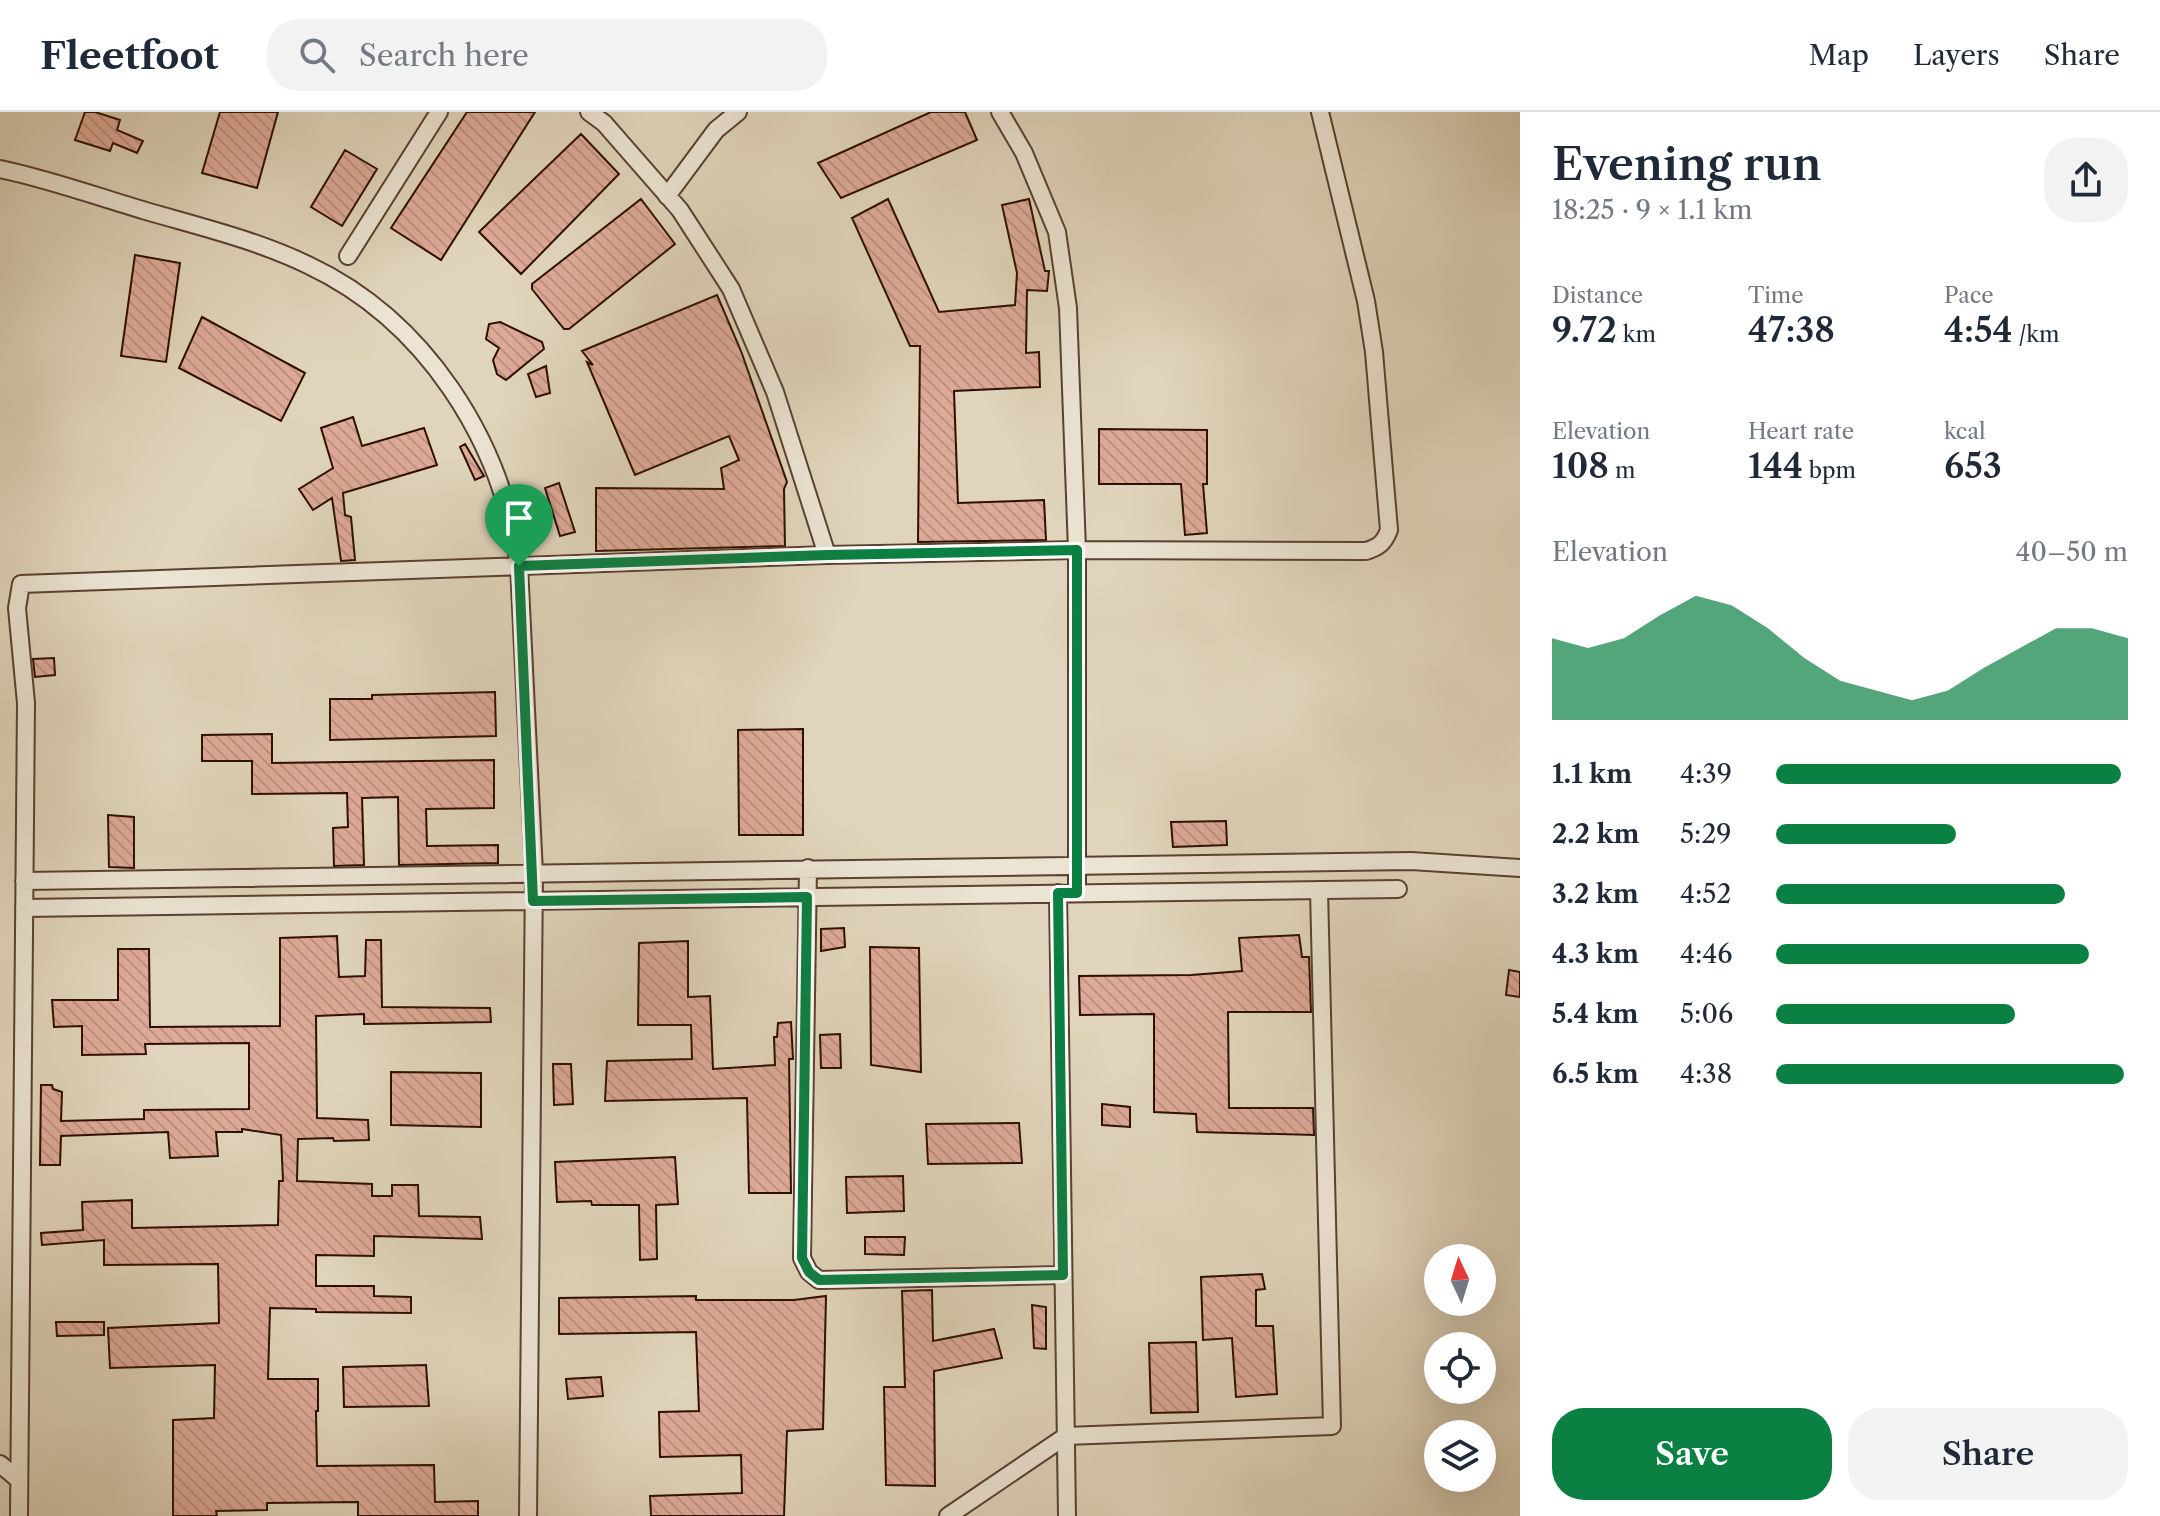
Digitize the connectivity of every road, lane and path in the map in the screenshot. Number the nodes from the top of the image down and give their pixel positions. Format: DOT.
graph roads {
  1 [pos="439,112"];
  2 [pos="589,112"];
  3 [pos="738,112"];
  4 [pos="1000,112"];
  5 [pos="1320,112"];
  6 [pos="0,169"];
  7 [pos="667,196"];
  8 [pos="348,256"];
  9 [pos="1077,550"];
  10 [pos="827,555"];
  11 [pos="519,566"];
  12 [pos="1078,864"];
  13 [pos="808,868"];
  14 [pos="1520,868"];
  15 [pos="534,873"];
  16 [pos="24,881"];
  17 [pos="1398,889"];
  18 [pos="1319,890"];
  19 [pos="1058,893"];
  20 [pos="1077,893"];
  21 [pos="807,897"];
  22 [pos="533,901"];
  23 [pos="24,908"];
  24 [pos="1063,1275"];
  25 [pos="1066,1436"];
  26 [pos="0,1464"];
  27 [pos="19,1480"];
  28 [pos="19,1516"];
  29 [pos="528,1516"];
  30 [pos="948,1516"];
  31 [pos="1067,1516"];
  1 -- 8 [label="street"];
  2 -- 7 [label="street"];
  3 -- 7 [label="street"];
  4 -- 9 [label="street"];
  5 -- 9 [label="street"];
  6 -- 11 [label="street"];
  7 -- 10 [label="street"];
  9 -- 10 [label="street"];
  9 -- 12 [label="street"];
  10 -- 11 [label="street"];
  11 -- 15 [label="street"];
  11 -- 16 [label="street"];
  12 -- 13 [label="street"];
  12 -- 14 [label="street"];
  12 -- 20 [label="street"];
  13 -- 15 [label="street"];
  13 -- 21 [label="street"];
  15 -- 16 [label="street"];
  15 -- 22 [label="street"];
  16 -- 23 [label="street"];
  17 -- 18 [label="street"];
  18 -- 20 [label="street"];
  18 -- 25 [label="street"];
  19 -- 20 [label="street"];
  19 -- 21 [label="street"];
  19 -- 24 [label="street"];
  21 -- 22 [label="street"];
  21 -- 24 [label="street"];
  22 -- 23 [label="street"];
  22 -- 29 [label="street"];
  23 -- 27 [label="street"];
  24 -- 25 [label="street"];
  25 -- 30 [label="street"];
  25 -- 31 [label="street"];
  26 -- 27 [label="street"];
  27 -- 28 [label="street"];
}
